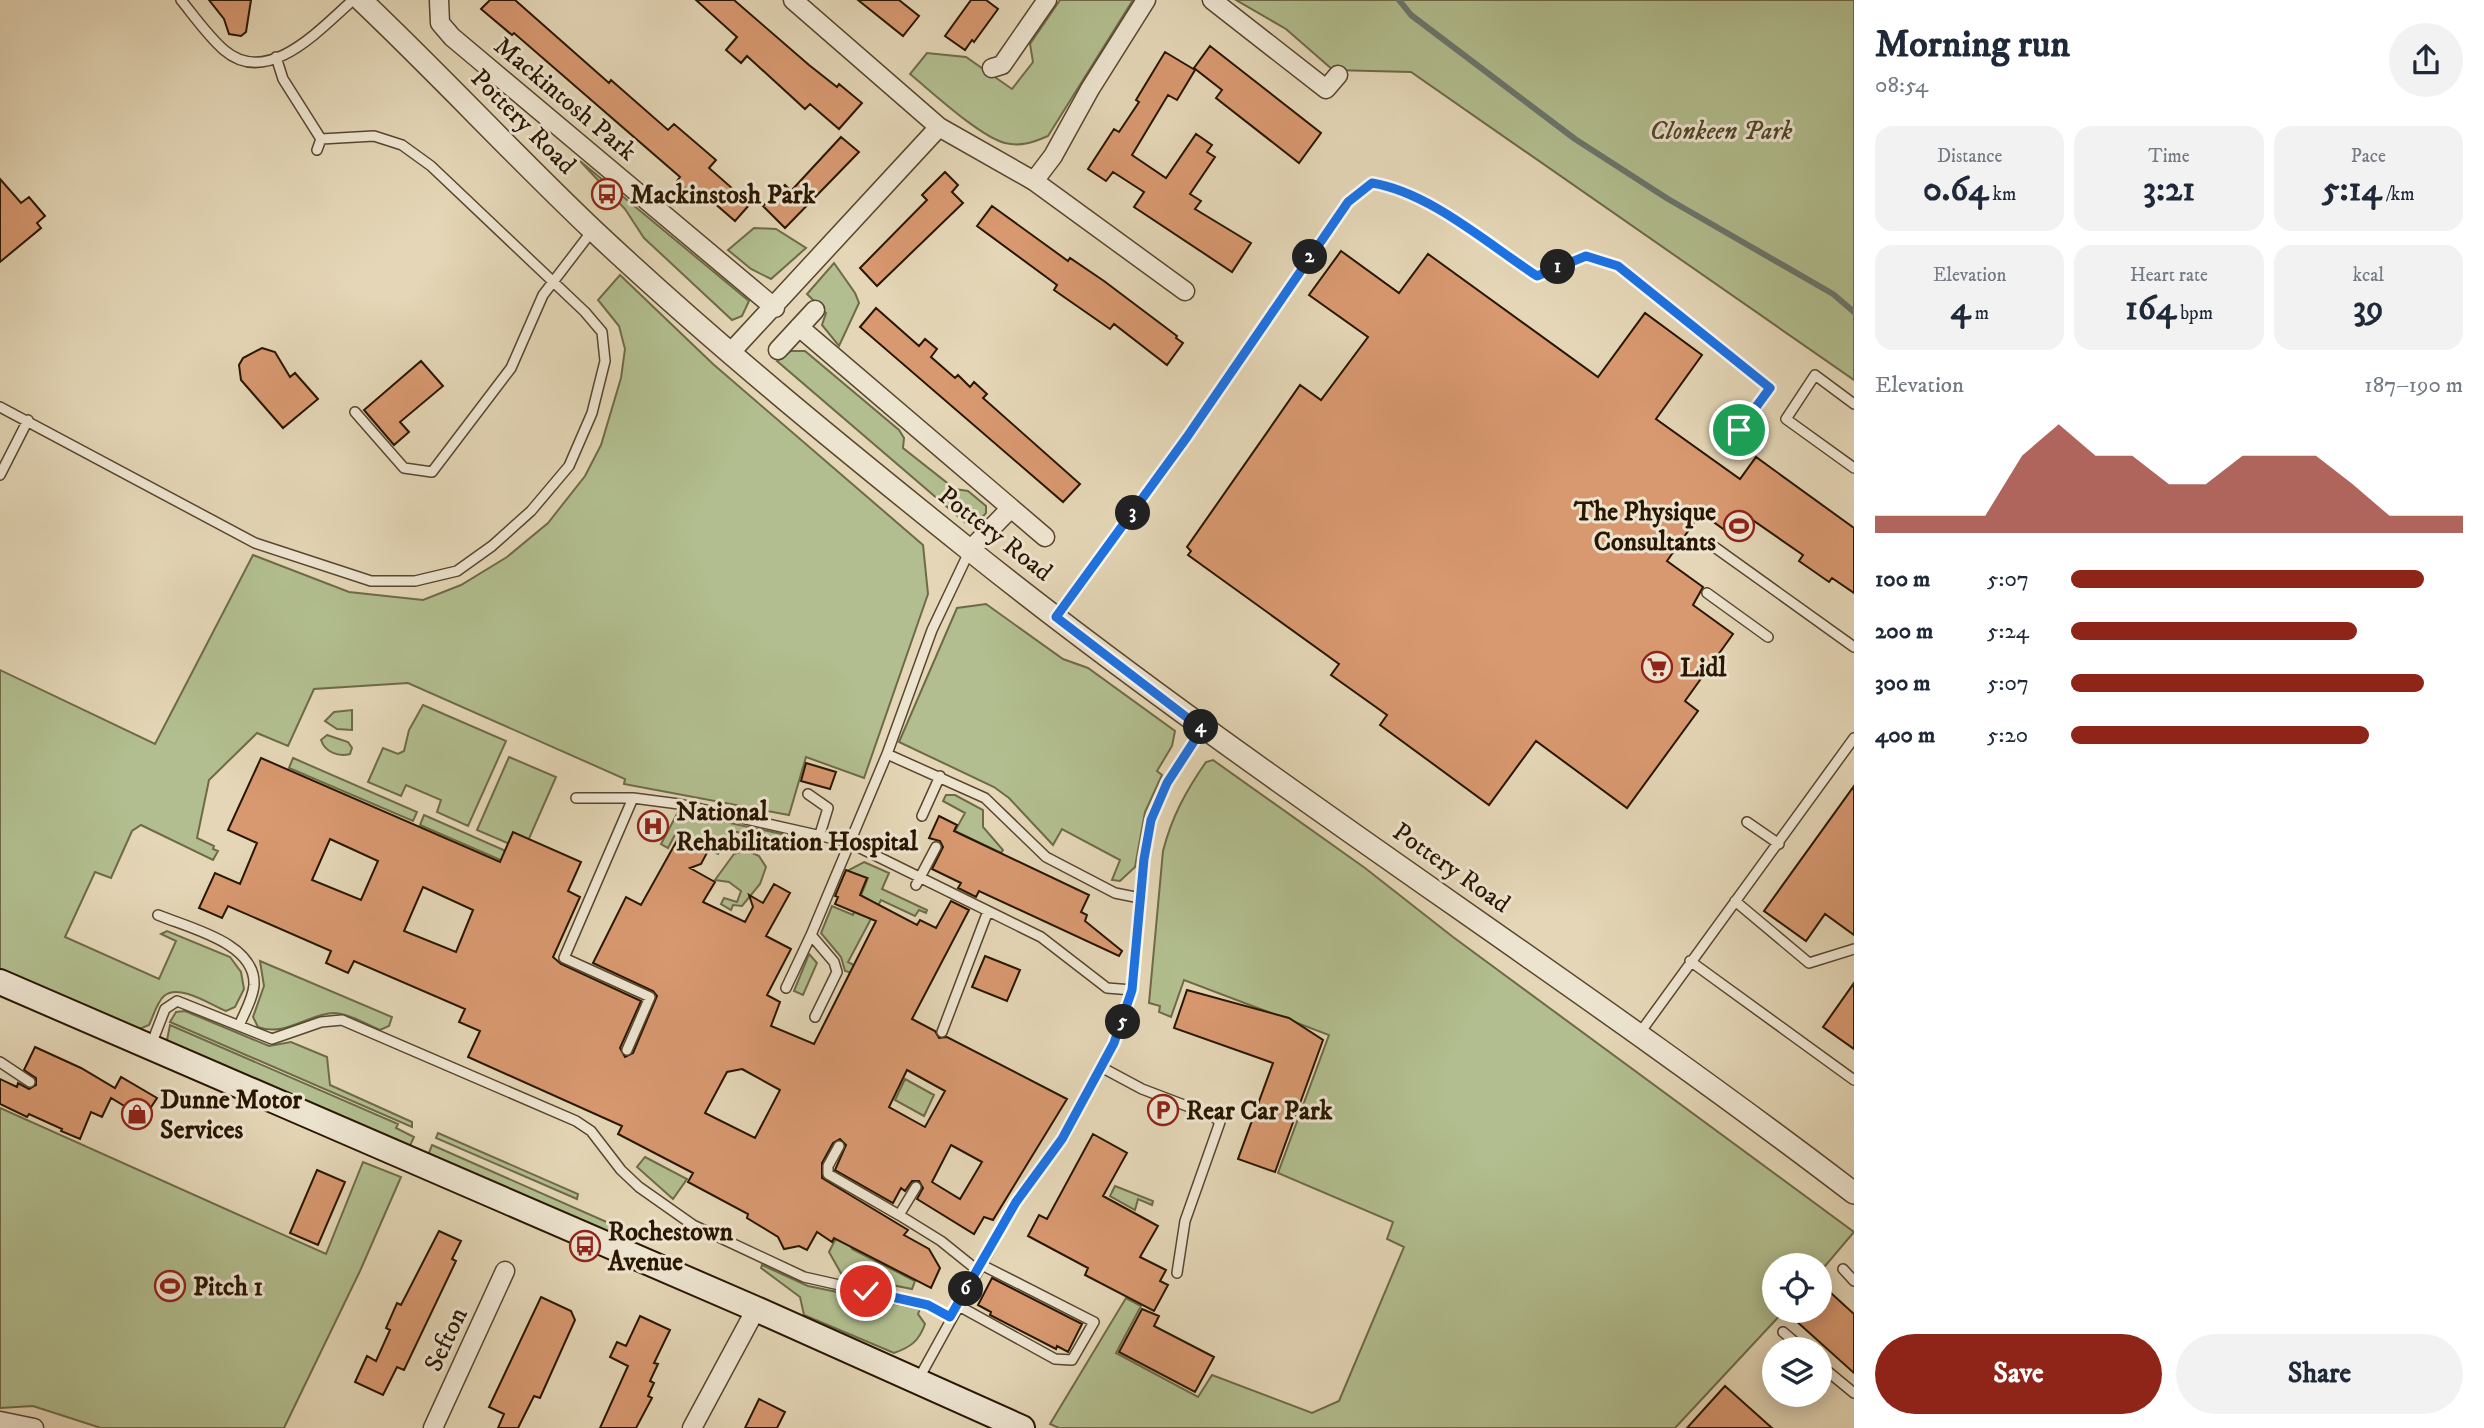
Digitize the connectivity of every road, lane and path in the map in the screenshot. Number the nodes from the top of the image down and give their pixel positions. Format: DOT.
graph roads {
  1 [pos="181,0"];
  2 [pos="353,0"];
  3 [pos="361,0"];
  4 [pos="439,0"];
  5 [pos="793,0"];
  6 [pos="1047,0"];
  7 [pos="1146,0"];
  8 [pos="1212,0"];
  9 [pos="276,57"];
  10 [pos="992,68"];
  11 [pos="1338,75"];
  12 [pos="939,127"];
  13 [pos="321,139"];
  14 [pos="317,150"];
  15 [pos="1034,181"];
  16 [pos="593,230"];
  17 [pos="553,281"];
  18 [pos="1185,291"];
  19 [pos="775,308"];
  20 [pos="815,310"];
  21 [pos="799,327"];
  22 [pos="778,350"];
  23 [pos="731,352"];
  24 [pos="1854,404"];
  25 [pos="0,407"];
  26 [pos="355,412"];
  27 [pos="28,420"];
  28 [pos="1739,430"];
  29 [pos="1854,468"];
  30 [pos="0,475"];
  31 [pos="1010,509"];
  32 [pos="1045,537"];
  33 [pos="1713,546"];
  34 [pos="970,551"];
  35 [pos="1707,593"];
  36 [pos="1056,617"];
  37 [pos="1768,637"];
  38 [pos="1854,646"];
  39 [pos="1202,729"];
  40 [pos="1854,738"];
  41 [pos="887,754"];
  42 [pos="940,776"];
  43 [pos="808,794"];
  44 [pos="576,798"];
  45 [pos="633,798"];
  46 [pos="922,817"];
  47 [pos="1747,822"];
  48 [pos="820,834"];
  49 [pos="848,842"];
  50 [pos="1779,844"];
  51 [pos="936,847"];
  52 [pos="918,882"];
  53 [pos="1140,898"];
  54 [pos="1735,901"];
  55 [pos="988,911"];
  56 [pos="158,915"];
  57 [pos="811,935"];
  58 [pos="1854,949"];
  59 [pos="1690,961"];
  60 [pos="0,982"];
  61 [pos="786,988"];
  62 [pos="1132,990"];
  63 [pos="816,1017"];
  64 [pos="239,1026"];
  65 [pos="942,1032"];
  66 [pos="1637,1037"];
  67 [pos="150,1047"];
  68 [pos="627,1050"];
  69 [pos="0,1062"];
  70 [pos="1101,1067"];
  71 [pos="1854,1080"];
  72 [pos="30,1082"];
  73 [pos="839,1146"];
  74 [pos="916,1187"];
  75 [pos="1854,1193"];
  76 [pos="899,1215"];
  77 [pos="722,1225"];
  78 [pos="717,1239"];
  79 [pos="979,1267"];
  80 [pos="1843,1269"];
  81 [pos="505,1271"];
  82 [pos="1177,1273"];
  83 [pos="1854,1281"];
  84 [pos="957,1305"];
  85 [pos="756,1308"];
  86 [pos="950,1317"];
  87 [pos="1783,1332"];
  88 [pos="1789,1337"];
  89 [pos="1832,1375"];
  90 [pos="917,1381"];
  91 [pos="1854,1393"];
  92 [pos="0,1421"];
  93 [pos="34,1428"];
  94 [pos="433,1428"];
  95 [pos="692,1428"];
  96 [pos="1022,1428"];
  1 -- 9 [label="lane"];
  2 -- 9 [label="lane"];
  3 -- 16 [label="street, Pottery Road"];
  4 -- 19 [label="street, Mackintosh Park"];
  5 -- 12 [label="street"];
  6 -- 10 [label="street"];
  7 -- 15 [label="street"];
  8 -- 11 [label="street"];
  9 -- 13 [label="lane"];
  12 -- 15 [label="street"];
  12 -- 19 [label="street"];
  13 -- 14 [label="lane"];
  13 -- 17 [label="lane"];
  15 -- 18 [label="street"];
  16 -- 17 [label="lane"];
  16 -- 23 [label="street, Pottery Road"];
  17 -- 26 [label="lane"];
  17 -- 27 [label="lane"];
  19 -- 23 [label="street"];
  20 -- 21 [label="street"];
  21 -- 22 [label="street"];
  21 -- 31 [label="street"];
  23 -- 34 [label="street, Pottery Road"];
  24 -- 29 [label="lane"];
  25 -- 27 [label="lane"];
  27 -- 30 [label="lane"];
  28 -- 36 [label="lane"];
  31 -- 32 [label="street"];
  31 -- 34 [label="street"];
  33 -- 38 [label="lane"];
  34 -- 36 [label="street, Pottery Road"];
  34 -- 41 [label="lane"];
  35 -- 37 [label="lane"];
  36 -- 39 [label="street, Pottery Road"];
  39 -- 53 [label="lane"];
  39 -- 66 [label="street, Pottery Road"];
  40 -- 50 [label="lane"];
  41 -- 42 [label="lane"];
  41 -- 49 [label="lane"];
  42 -- 46 [label="lane"];
  42 -- 53 [label="lane"];
  43 -- 48 [label="lane"];
  44 -- 45 [label="lane"];
  45 -- 48 [label="lane"];
  45 -- 68 [label="lane"];
  47 -- 50 [label="lane"];
  48 -- 49 [label="lane"];
  49 -- 52 [label="lane"];
  49 -- 57 [label="lane"];
  50 -- 54 [label="lane"];
  51 -- 52 [label="lane"];
  52 -- 55 [label="lane"];
  53 -- 62 [label="lane"];
  54 -- 58 [label="lane"];
  54 -- 59 [label="lane"];
  55 -- 62 [label="lane"];
  55 -- 65 [label="lane"];
  56 -- 64 [label="lane"];
  57 -- 61 [label="lane"];
  57 -- 63 [label="lane"];
  59 -- 66 [label="lane"];
  59 -- 71 [label="lane"];
  60 -- 67 [label="main road"];
  62 -- 70 [label="lane"];
  64 -- 67 [label="lane"];
  64 -- 78 [label="lane"];
  66 -- 75 [label="street, Pottery Road"];
  67 -- 85 [label="main road"];
  69 -- 72 [label="lane"];
  70 -- 79 [label="lane"];
  70 -- 82 [label="lane"];
  73 -- 76 [label="lane"];
  74 -- 76 [label="lane"];
  76 -- 79 [label="lane"];
  77 -- 78 [label="lane"];
  78 -- 86 [label="lane"];
  79 -- 84 [label="lane"];
  79 -- 84 [label="lane"];
  80 -- 83 [label="lane"];
  81 -- 94 [label="street, Sefton"];
  84 -- 86 [label="lane"];
  85 -- 90 [label="main road"];
  85 -- 95 [label="street"];
  86 -- 90 [label="lane"];
  87 -- 88 [label="lane"];
  89 -- 91 [label="lane"];
  90 -- 96 [label="main road"];
  92 -- 93 [label="street"];
}
